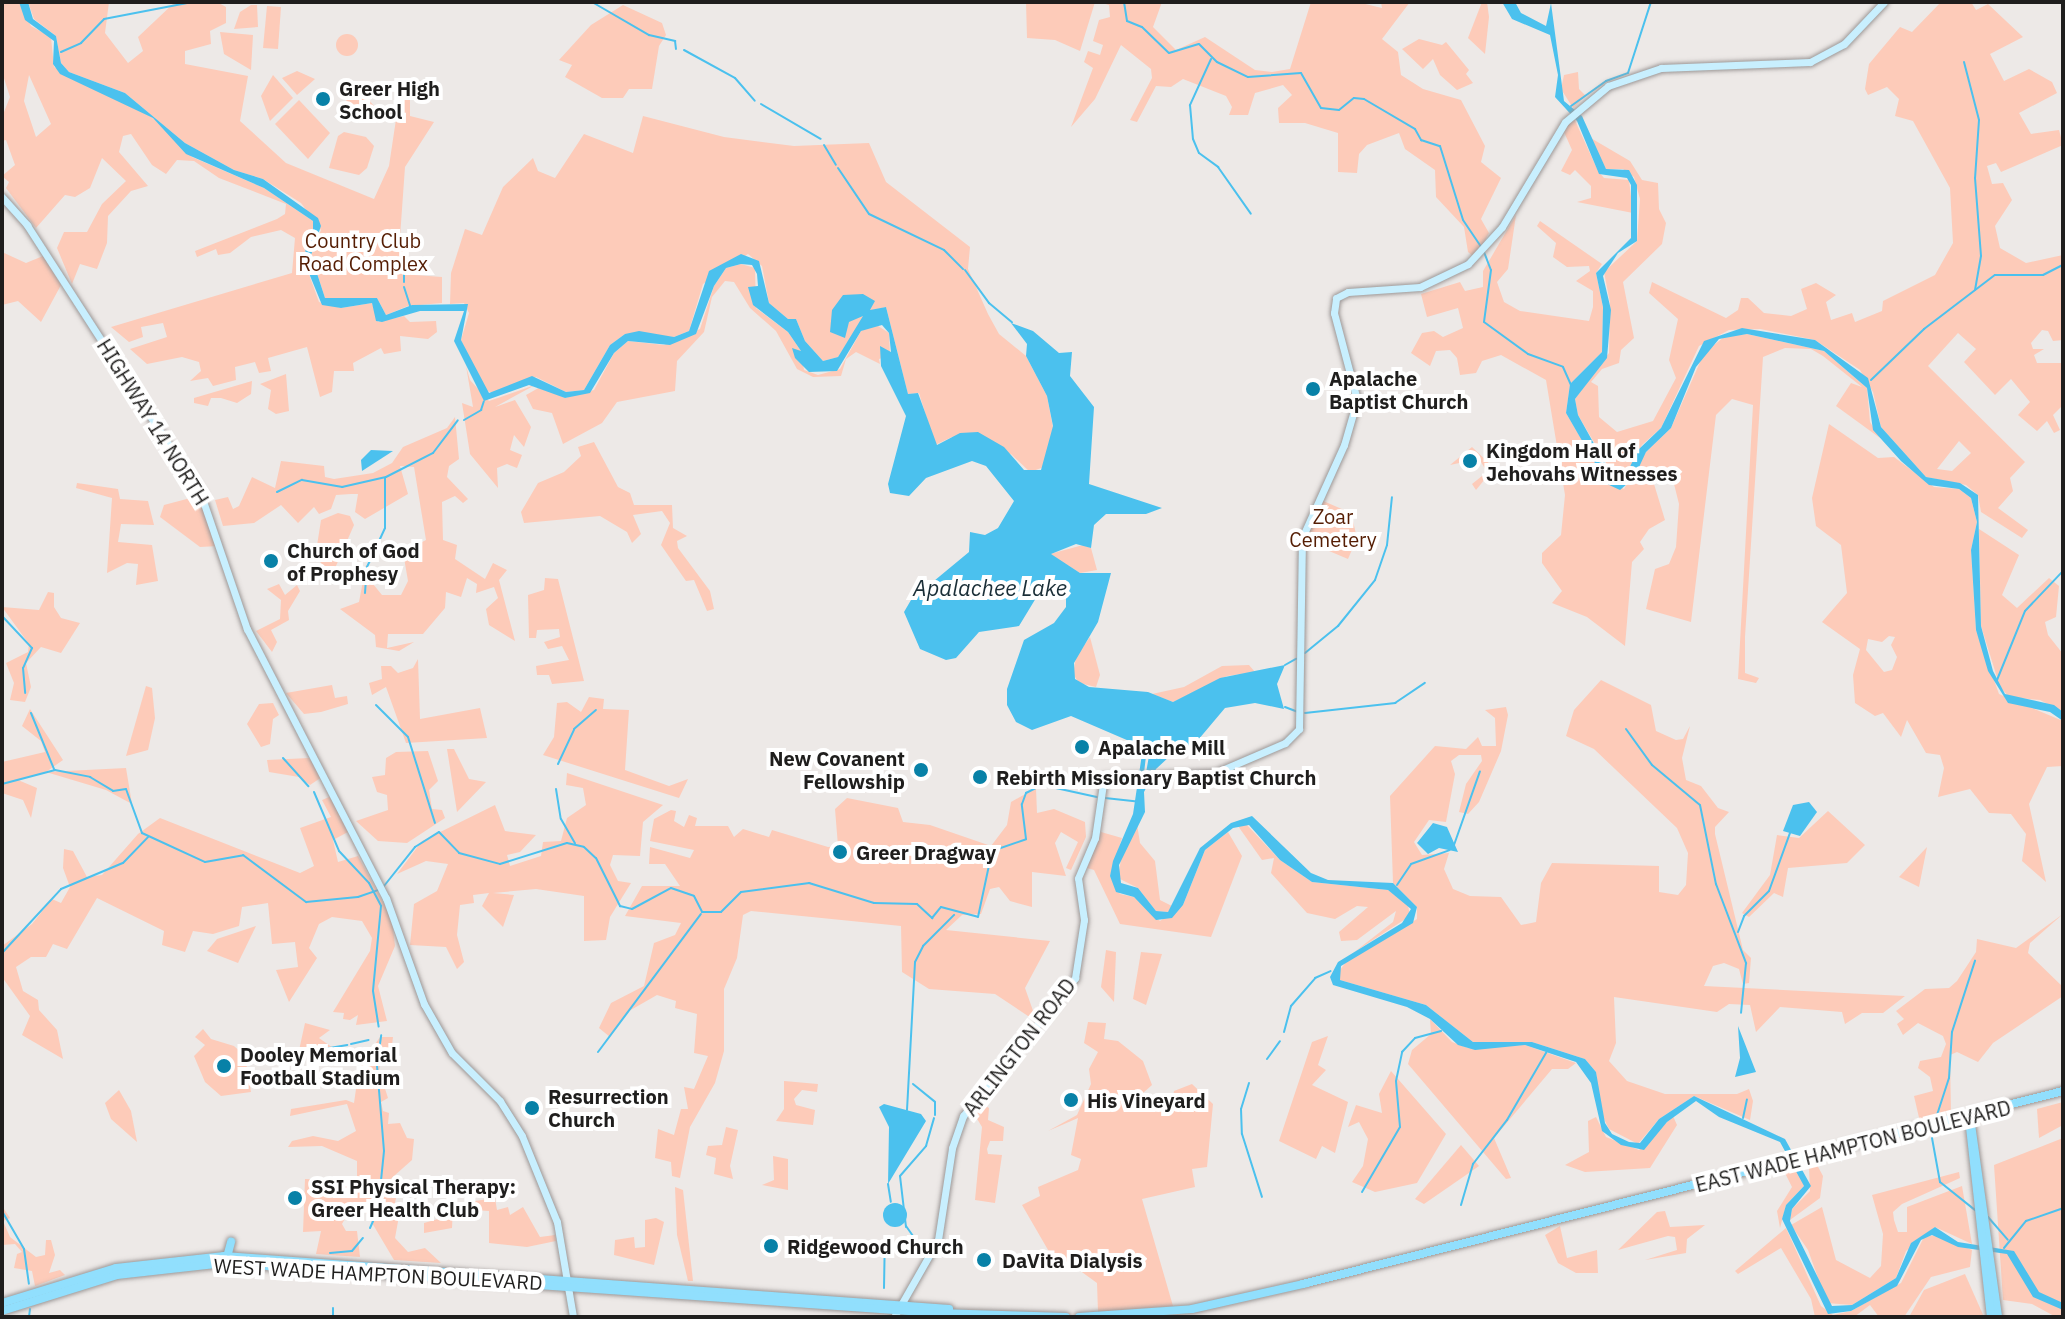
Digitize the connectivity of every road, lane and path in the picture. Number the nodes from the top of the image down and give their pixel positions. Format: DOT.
graph roads {
  1 [pos="1884,2"];
  2 [pos="2,197"];
  3 [pos="2063,1094"];
  4 [pos="1970,1117"];
  5 [pos="1933,1126"];
  6 [pos="1967,1133"];
  7 [pos="1981,1210"];
  8 [pos="231,1242"];
  9 [pos="227,1257"];
  10 [pos="1989,1268"];
  11 [pos="568,1283"];
  12 [pos="58,1287"];
  13 [pos="2,1303"];
  14 [pos="898,1310"];
  15 [pos="2,1311"];
  16 [pos="573,1317"];
  17 [pos="1066,1317"];
  18 [pos="1079,1317"];
  19 [pos="1991,1317"];
  20 [pos="1998,1317"];
  1 -- 14 [label="main road, ARLINGTON ROAD"];
  2 -- 11 [label="main road, HIGHWAY 14 NORTH"];
  3 -- 4 [label="main road, EAST WADE HAMPTON BOULEVARD"];
  4 -- 5 [label="main road, EAST WADE HAMPTON BOULEVARD"];
  4 -- 6 [label="main road"];
  4 -- 7 [label="main road"];
  5 -- 6 [label="main road"];
  5 -- 18 [label="main road, EAST WADE HAMPTON BOULEVARD"];
  6 -- 7 [label="main road"];
  7 -- 10 [label="main road"];
  8 -- 9 [label="main road"];
  9 -- 11 [label="main road, WEST WADE HAMPTON BOULEVARD"];
  9 -- 12 [label="main road, WEST WADE HAMPTON BOULEVARD"];
  10 -- 19 [label="main road"];
  10 -- 20 [label="main road"];
  11 -- 12 [label="main road, WEST WADE HAMPTON BOULEVARD"];
  11 -- 14 [label="main road"];
  11 -- 16 [label="main road, HIGHWAY 14 NORTH"];
  12 -- 13 [label="main road, WEST WADE HAMPTON BOULEVARD"];
  12 -- 15 [label="main road, WEST WADE HAMPTON BOULEVARD"];
  14 -- 17 [label="main road"];
}
